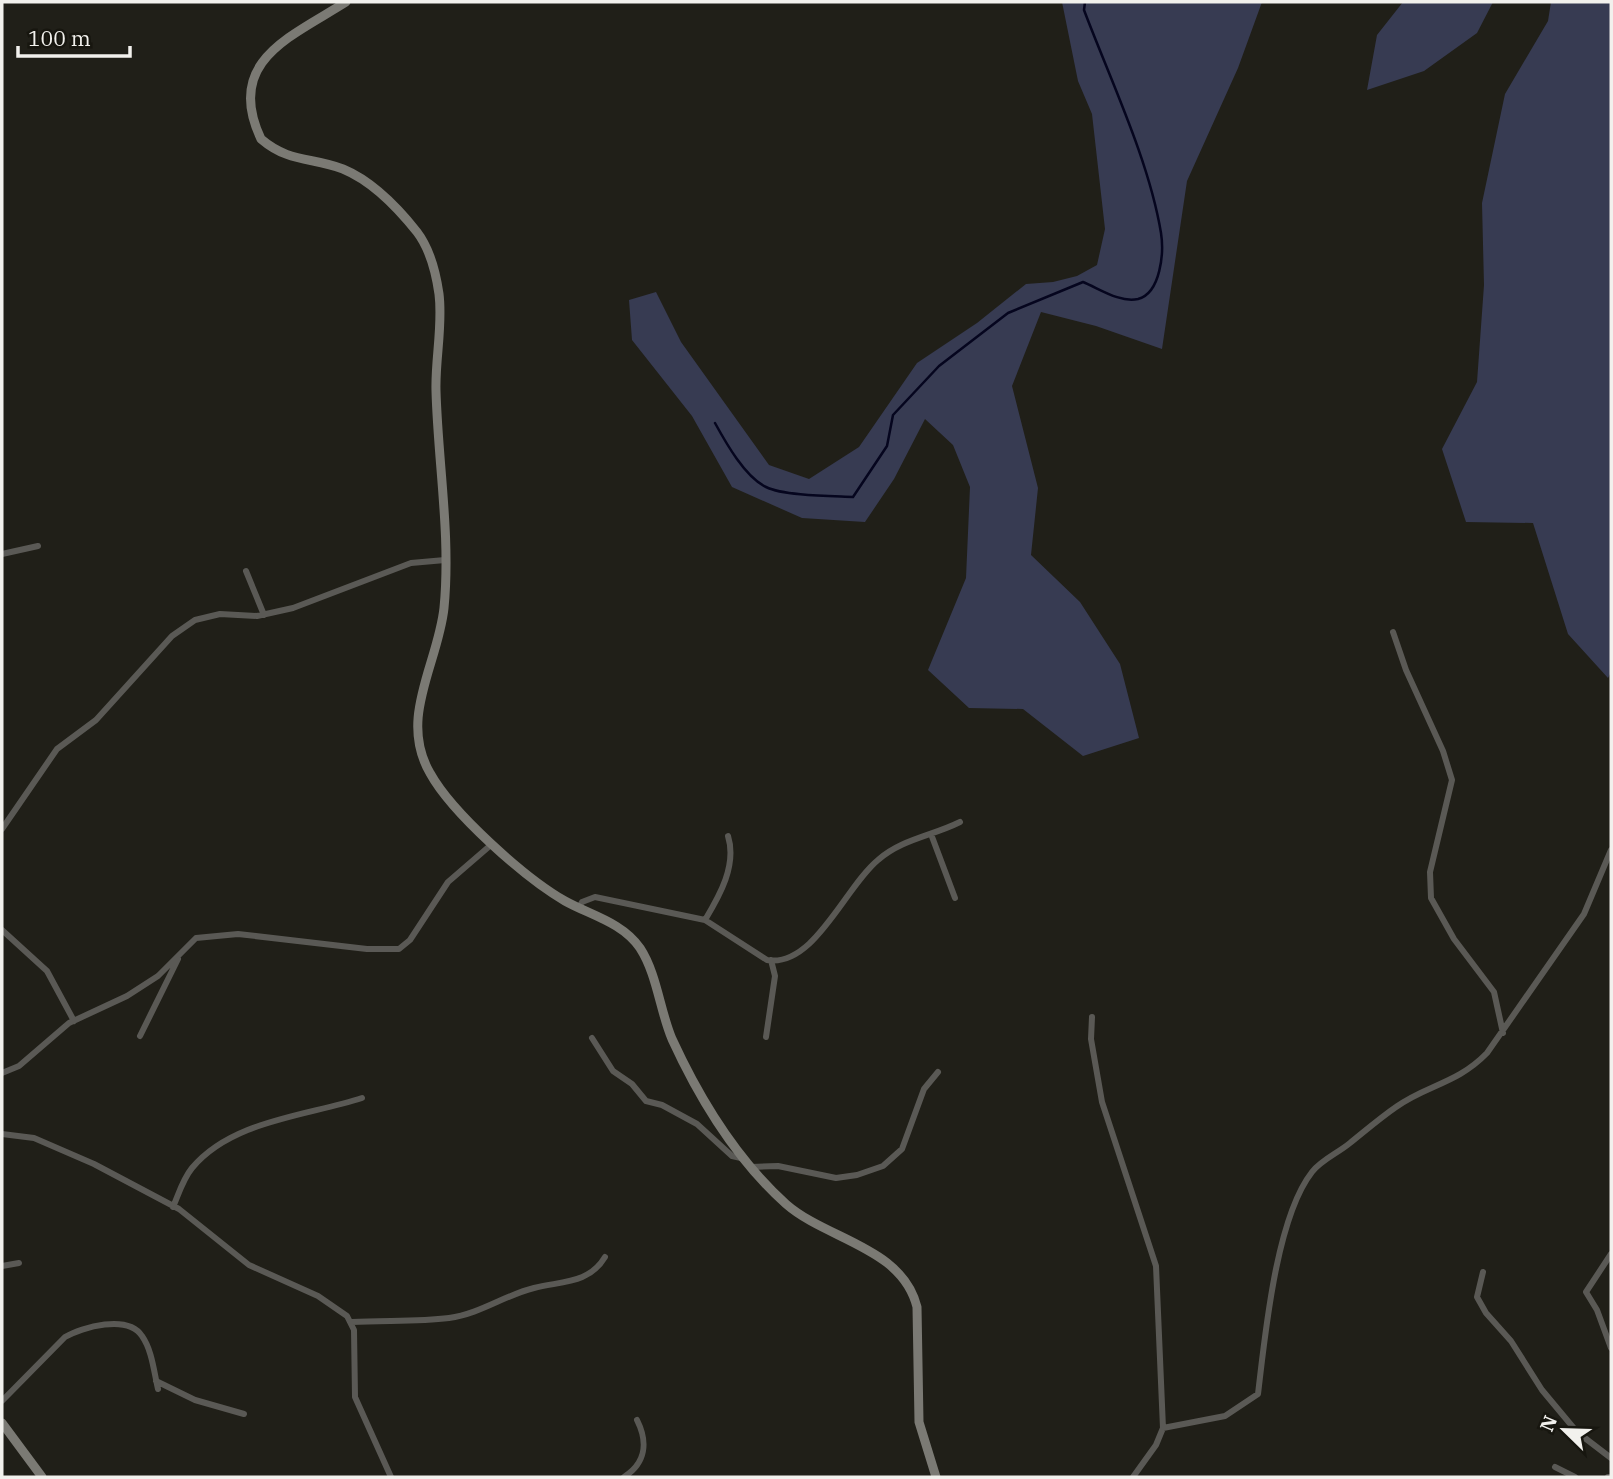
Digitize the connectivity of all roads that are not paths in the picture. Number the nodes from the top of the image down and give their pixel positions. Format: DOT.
graph roads {
  1 [pos="345,2"];
  2 [pos="38,546"];
  3 [pos="2,554"];
  4 [pos="445,560"];
  5 [pos="246,571"];
  6 [pos="264,615"];
  7 [pos="1393,632"];
  8 [pos="960,822"];
  9 [pos="2,829"];
  10 [pos="931,834"];
  11 [pos="728,836"];
  12 [pos="492,844"];
  13 [pos="1611,850"];
  14 [pos="955,898"];
  15 [pos="579,908"];
  16 [pos="705,920"];
  17 [pos="2,930"];
  18 [pos="182,951"];
  19 [pos="771,960"];
  20 [pos="1092,1017"];
  21 [pos="74,1021"];
  22 [pos="1503,1033"];
  23 [pos="140,1036"];
  24 [pos="766,1037"];
  25 [pos="592,1038"];
  26 [pos="937,1072"];
  27 [pos="2,1073"];
  28 [pos="362,1098"];
  29 [pos="2,1133"];
  30 [pos="741,1158"];
  31 [pos="755,1171"];
  32 [pos="173,1207"];
  33 [pos="1611,1254"];
  34 [pos="605,1257"];
  35 [pos="19,1263"];
  36 [pos="2,1266"];
  37 [pos="1483,1272"];
  38 [pos="352,1322"];
  39 [pos="1611,1348"];
  40 [pos="156,1381"];
  41 [pos="158,1389"];
  42 [pos="2,1401"];
  43 [pos="244,1414"];
  44 [pos="637,1420"];
  45 [pos="2,1423"];
  46 [pos="1163,1429"];
  47 [pos="1611,1458"];
  48 [pos="1555,1468"];
  49 [pos="42,1477"];
  50 [pos="391,1477"];
  51 [pos="625,1477"];
  52 [pos="936,1477"];
  53 [pos="1133,1477"];
  54 [pos="1575,1477"];
  1 -- 4 [label="street"];
  2 -- 3 [label="street"];
  4 -- 6 [label="street"];
  4 -- 12 [label="street"];
  5 -- 6 [label="street"];
  6 -- 9 [label="street"];
  7 -- 22 [label="street"];
  8 -- 10 [label="street"];
  10 -- 14 [label="street"];
  10 -- 19 [label="street"];
  11 -- 16 [label="street"];
  12 -- 15 [label="street"];
  12 -- 18 [label="street"];
  13 -- 22 [label="street"];
  15 -- 16 [label="street"];
  15 -- 30 [label="street"];
  16 -- 19 [label="street"];
  17 -- 21 [label="street"];
  18 -- 21 [label="street"];
  18 -- 23 [label="street"];
  19 -- 24 [label="street"];
  20 -- 46 [label="street"];
  21 -- 27 [label="street"];
  22 -- 46 [label="street"];
  25 -- 30 [label="street"];
  26 -- 31 [label="street"];
  28 -- 32 [label="street"];
  29 -- 32 [label="street"];
  30 -- 31 [label="street"];
  31 -- 52 [label="street"];
  32 -- 38 [label="street"];
  33 -- 39 [label="street"];
  34 -- 38 [label="street"];
  35 -- 36 [label="street"];
  37 -- 47 [label="street"];
  38 -- 50 [label="street"];
  40 -- 41 [label="street"];
  40 -- 42 [label="street"];
  40 -- 43 [label="street"];
  44 -- 51 [label="street"];
  45 -- 49 [label="street"];
  46 -- 53 [label="street"];
  48 -- 54 [label="street"];
}
